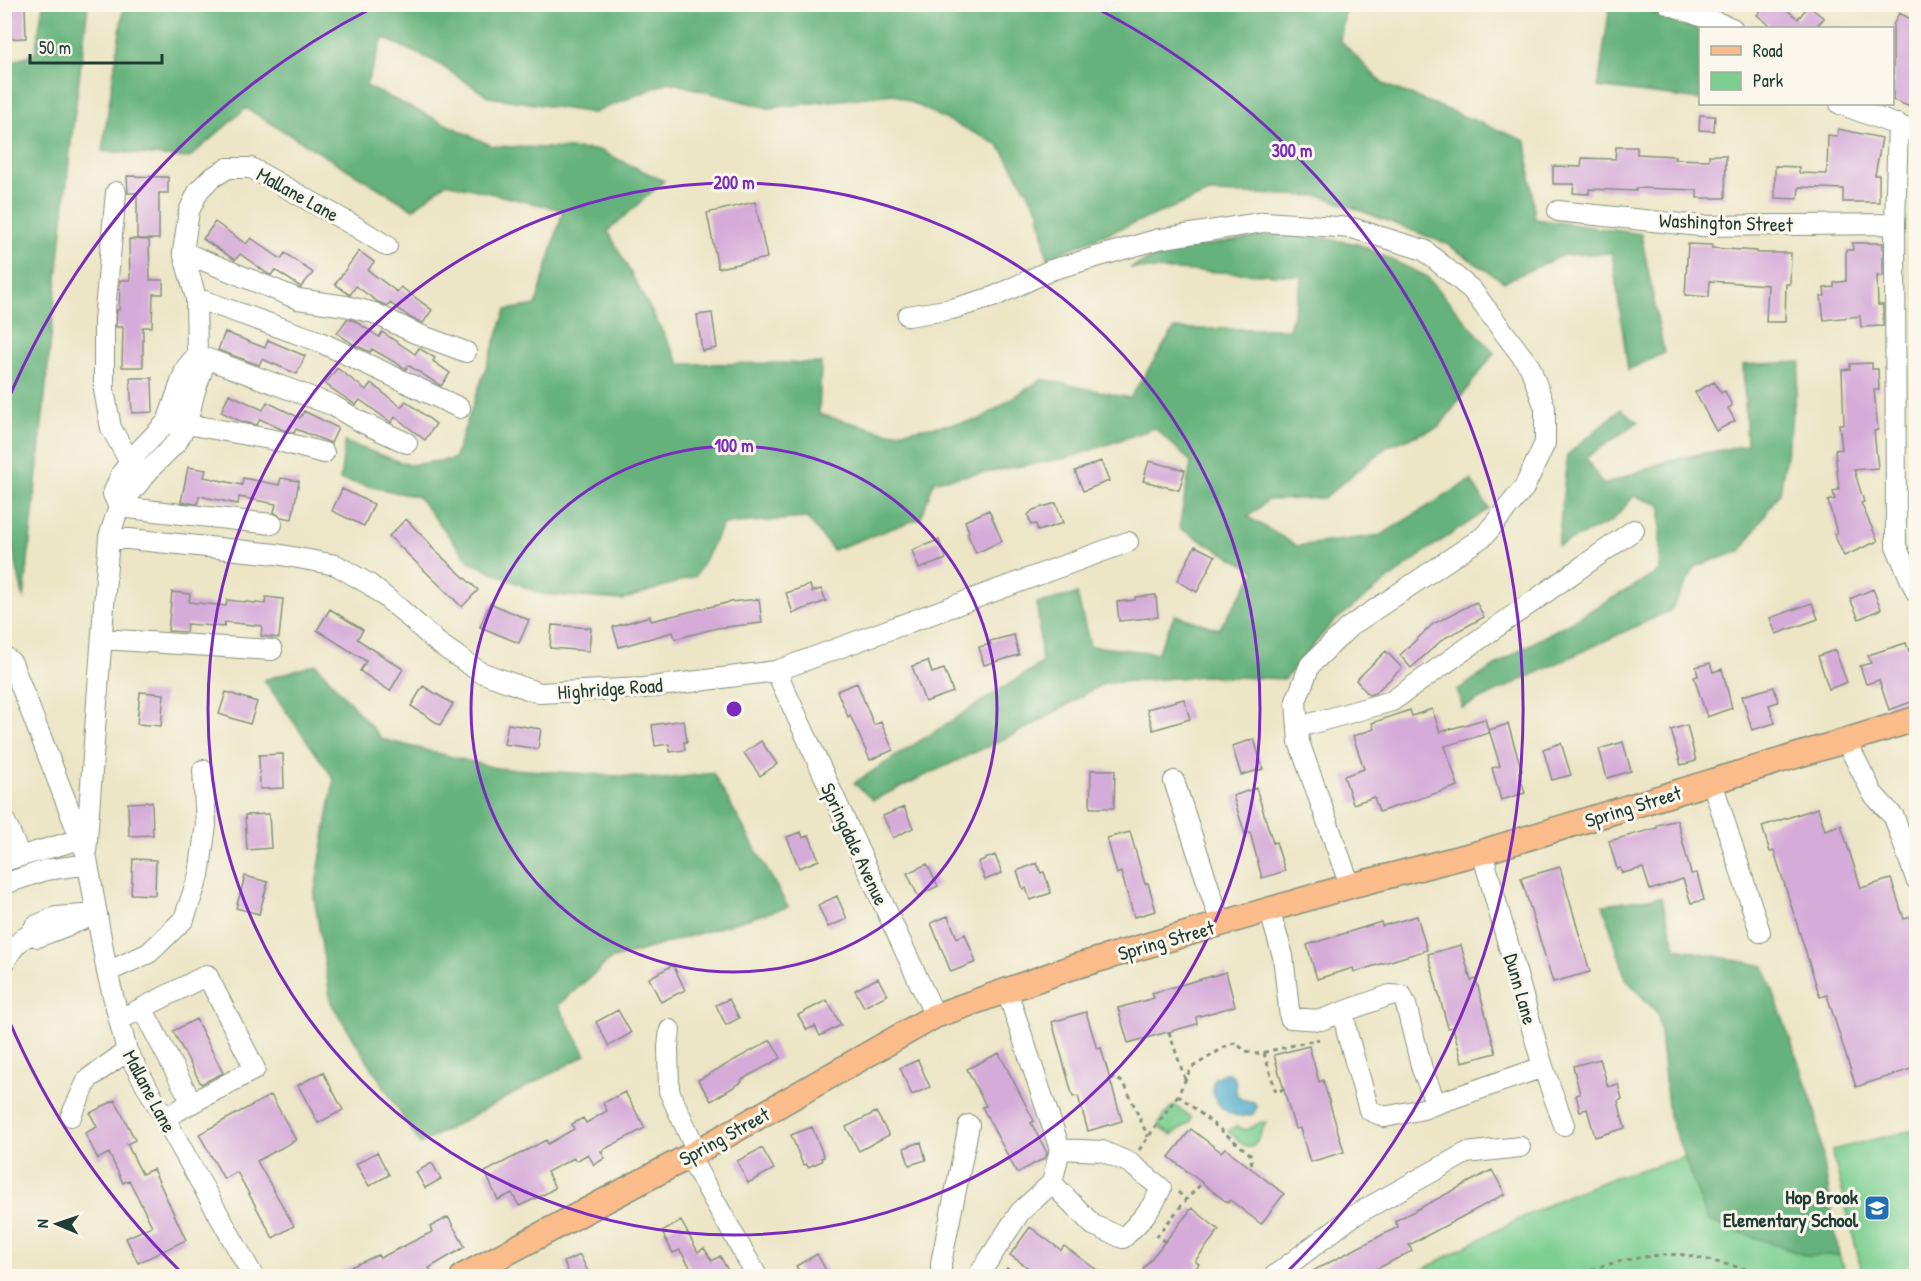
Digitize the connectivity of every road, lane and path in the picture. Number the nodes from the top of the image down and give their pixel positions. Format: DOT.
graph roads {
  1 [pos="1668,4"];
  2 [pos="1707,4"];
  3 [pos="1729,27"];
  4 [pos="1736,27"];
  5 [pos="1843,105"];
  6 [pos="1898,124"];
  7 [pos="1917,132"];
  8 [pos="116,192"];
  9 [pos="1558,211"];
  10 [pos="1895,224"];
  11 [pos="387,246"];
  12 [pos="183,252"];
  13 [pos="196,298"];
  14 [pos="908,316"];
  15 [pos="466,352"];
  16 [pos="197,355"];
  17 [pos="460,408"];
  18 [pos="187,424"];
  19 [pos="407,443"];
  20 [pos="324,453"];
  21 [pos="130,462"];
  22 [pos="146,475"];
  23 [pos="119,507"];
  24 [pos="272,524"];
  25 [pos="1634,530"];
  26 [pos="109,537"];
  27 [pos="1128,542"];
  28 [pos="1917,592"];
  29 [pos="102,639"];
  30 [pos="272,650"];
  31 [pos="4,656"];
  32 [pos="776,671"];
  33 [pos="1917,720"];
  34 [pos="1299,726"];
  35 [pos="1846,741"];
  36 [pos="203,770"];
  37 [pos="1174,781"];
  38 [pos="1712,782"];
  39 [pos="4,819"];
  40 [pos="85,852"];
  41 [pos="1482,852"];
  42 [pos="12,859"];
  43 [pos="1917,879"];
  44 [pos="4,884"];
  45 [pos="1350,886"];
  46 [pos="1269,909"];
  47 [pos="97,914"];
  48 [pos="1221,924"];
  49 [pos="1760,932"];
  50 [pos="4,964"];
  51 [pos="106,972"];
  52 [pos="1007,991"];
  53 [pos="142,1008"];
  54 [pos="1344,1013"];
  55 [pos="935,1016"];
  56 [pos="119,1020"];
  57 [pos="670,1030"];
  58 [pos="1169,1032"];
  59 [pos="1347,1033"];
  60 [pos="128,1052"];
  61 [pos="1264,1053"];
  62 [pos="1543,1067"];
  63 [pos="1110,1079"];
  64 [pos="1185,1081"];
  65 [pos="1284,1089"];
  66 [pos="1179,1095"];
  67 [pos="192,1103"];
  68 [pos="1436,1104"];
  69 [pos="71,1116"];
  70 [pos="164,1118"];
  71 [pos="969,1125"];
  72 [pos="1564,1125"];
  73 [pos="1148,1137"];
  74 [pos="1520,1147"];
  75 [pos="1060,1149"];
  76 [pos="693,1154"];
  77 [pos="1130,1163"];
  78 [pos="1250,1168"];
  79 [pos="1052,1183"];
  80 [pos="1202,1183"];
  81 [pos="1161,1188"];
  82 [pos="1186,1200"];
  83 [pos="1165,1242"];
  84 [pos="253,1276"];
  85 [pos="463,1276"];
  86 [pos="757,1276"];
  87 [pos="941,1276"];
  88 [pos="978,1276"];
  89 [pos="1274,1276"];
  90 [pos="1575,1276"];
  91 [pos="1776,1276"];
  1 -- 3 [label="street"];
  2 -- 4 [label="street"];
  5 -- 6 [label="street"];
  6 -- 7 [label="street"];
  6 -- 10 [label="street"];
  8 -- 21 [label="street"];
  9 -- 10 [label="street, Washington Street"];
  10 -- 28 [label="street"];
  11 -- 12 [label="street, Mallane Lane"];
  12 -- 13 [label="street, Mallane Lane"];
  12 -- 15 [label="street"];
  13 -- 16 [label="street, Mallane Lane"];
  13 -- 17 [label="street"];
  14 -- 34 [label="street"];
  16 -- 18 [label="street, Mallane Lane"];
  16 -- 19 [label="street"];
  16 -- 21 [label="street, Mallane Lane"];
  18 -- 20 [label="street"];
  18 -- 22 [label="street, Mallane Lane"];
  21 -- 22 [label="street"];
  21 -- 23 [label="street, Mallane Lane"];
  22 -- 23 [label="street, Mallane Lane"];
  23 -- 24 [label="street"];
  23 -- 26 [label="street, Mallane Lane"];
  25 -- 34 [label="street"];
  26 -- 29 [label="street, Mallane Lane"];
  26 -- 32 [label="street, Highridge Road"];
  27 -- 32 [label="street, Highridge Road"];
  29 -- 30 [label="street"];
  29 -- 40 [label="street, Mallane Lane"];
  31 -- 40 [label="street, Mallane Lane"];
  32 -- 55 [label="street, Springdale Avenue"];
  33 -- 35 [label="main road, Spring Street"];
  34 -- 45 [label="street"];
  35 -- 38 [label="main road, Spring Street"];
  35 -- 43 [label="street"];
  36 -- 51 [label="street"];
  37 -- 48 [label="street"];
  38 -- 41 [label="main road, Spring Street"];
  38 -- 49 [label="street"];
  39 -- 42 [label="street"];
  40 -- 42 [label="street"];
  40 -- 44 [label="street"];
  40 -- 47 [label="street, Mallane Lane"];
  41 -- 45 [label="main road, Spring Street"];
  41 -- 62 [label="street, Dunn Lane"];
  45 -- 46 [label="main road, Spring Street"];
  46 -- 48 [label="main road, Spring Street"];
  46 -- 54 [label="street"];
  47 -- 50 [label="street"];
  47 -- 51 [label="street, Mallane Lane"];
  48 -- 52 [label="main road, Spring Street"];
  51 -- 56 [label="street, Mallane Lane"];
  52 -- 55 [label="main road, Spring Street"];
  52 -- 75 [label="street"];
  53 -- 56 [label="street"];
  53 -- 67 [label="street"];
  53 -- 67 [label="street"];
  54 -- 59 [label="street"];
  54 -- 68 [label="street"];
  55 -- 76 [label="main road, Spring Street"];
  56 -- 60 [label="street, Mallane Lane"];
  57 -- 76 [label="street"];
  58 -- 64 [label="path"];
  59 -- 61 [label="path"];
  59 -- 68 [label="street"];
  60 -- 69 [label="street"];
  60 -- 70 [label="street, Mallane Lane"];
  61 -- 64 [label="path"];
  61 -- 65 [label="path"];
  62 -- 68 [label="street"];
  62 -- 72 [label="street, Dunn Lane"];
  63 -- 73 [label="path"];
  64 -- 66 [label="path"];
  66 -- 73 [label="path"];
  66 -- 78 [label="path"];
  67 -- 70 [label="street"];
  70 -- 84 [label="street, Mallane Lane"];
  71 -- 87 [label="street"];
  73 -- 77 [label="path"];
  74 -- 89 [label="street"];
  75 -- 77 [label="street"];
  75 -- 79 [label="street"];
  76 -- 85 [label="main road, Spring Street"];
  76 -- 86 [label="street"];
  77 -- 81 [label="street"];
  79 -- 81 [label="street"];
  79 -- 88 [label="street"];
  80 -- 82 [label="path"];
  81 -- 82 [label="path"];
  82 -- 83 [label="path"];
  90 -- 91 [label="path"];
}
